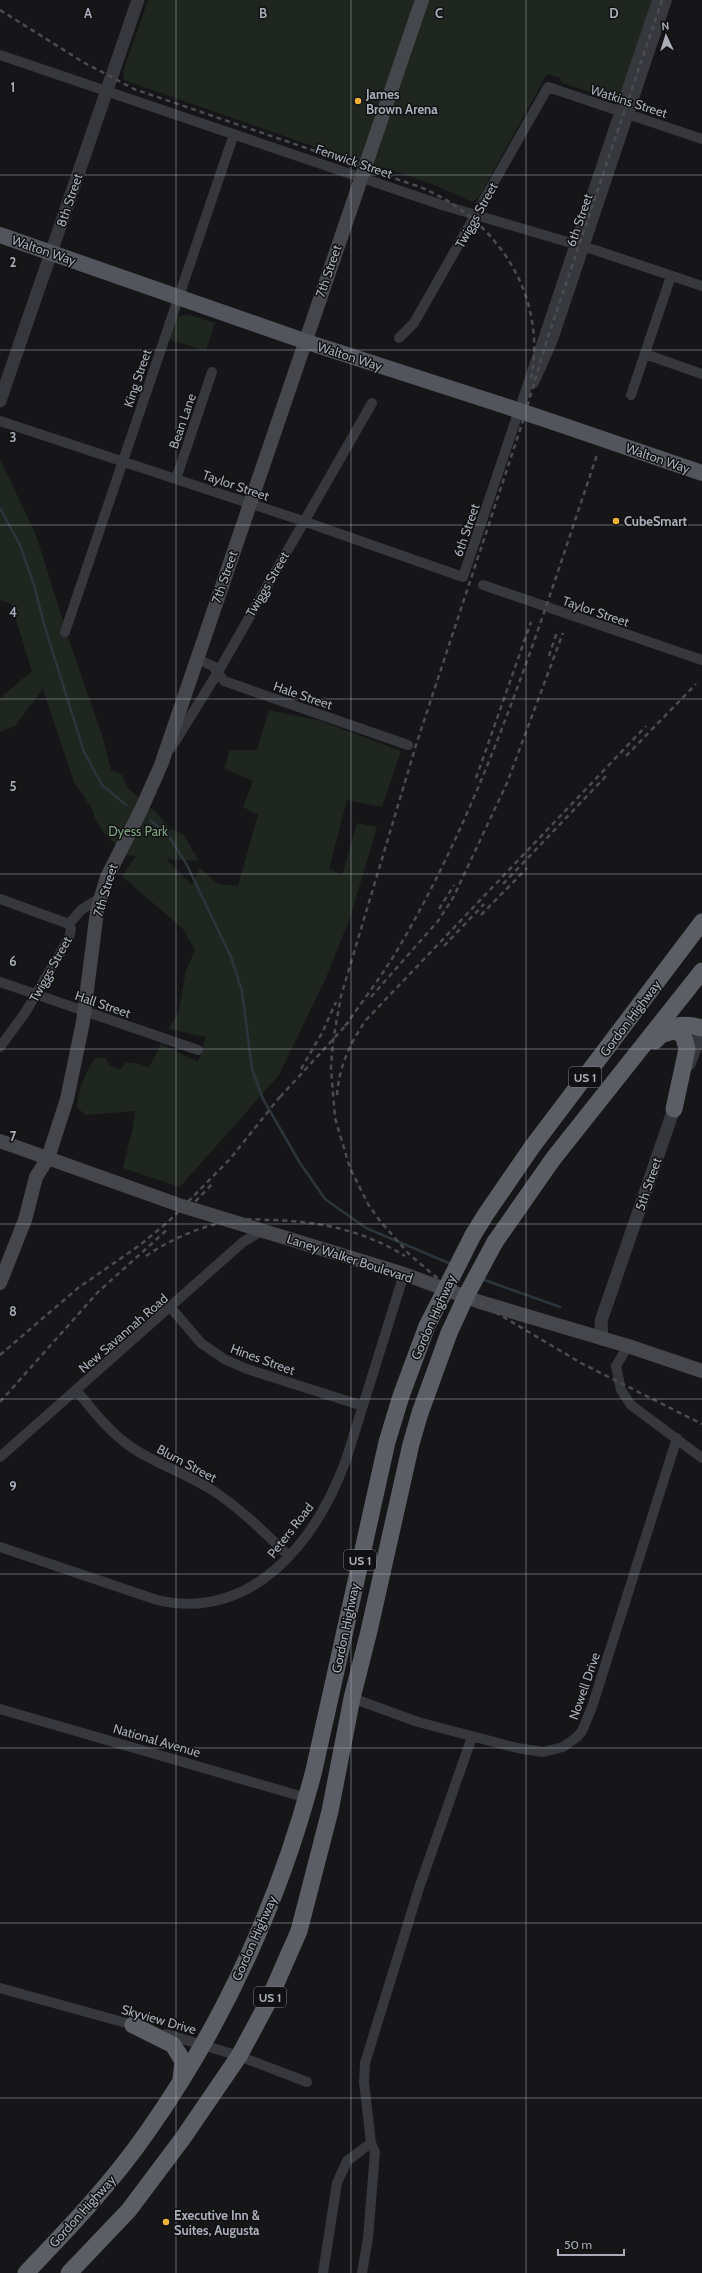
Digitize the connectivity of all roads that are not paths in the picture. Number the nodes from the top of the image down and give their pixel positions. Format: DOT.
graph roads {
  1 [pos="138,0"];
  2 [pos="422,0"];
  3 [pos="657,0"];
  4 [pos="667,0"];
  5 [pos="0,55"];
  6 [pos="548,87"];
  7 [pos="107,90"];
  8 [pos="624,113"];
  9 [pos="234,134"];
  10 [pos="702,139"];
  11 [pos="360,177"];
  12 [pos="476,215"];
  13 [pos="0,235"];
  14 [pos="579,246"];
  15 [pos="51,252"];
  16 [pos="671,276"];
  17 [pos="702,286"];
  18 [pos="178,298"];
  19 [pos="399,338"];
  20 [pos="304,341"];
  21 [pos="645,354"];
  22 [pos="212,372"];
  23 [pos="702,374"];
  24 [pos="631,395"];
  25 [pos="0,401"];
  26 [pos="372,403"];
  27 [pos="0,420"];
  28 [pos="122,461"];
  29 [pos="702,473"];
  30 [pos="176,479"];
  31 [pos="249,504"];
  32 [pos="303,521"];
  33 [pos="463,577"];
  34 [pos="482,585"];
  35 [pos="65,632"];
  36 [pos="197,659"];
  37 [pos="702,660"];
  38 [pos="218,672"];
  39 [pos="408,746"];
  40 [pos="161,764"];
  41 [pos="100,898"];
  42 [pos="0,899"];
  43 [pos="69,924"];
  44 [pos="700,924"];
  45 [pos="702,971"];
  46 [pos="0,982"];
  47 [pos="36,994"];
  48 [pos="84,1011"];
  49 [pos="702,1029"];
  50 [pos="662,1034"];
  51 [pos="0,1046"];
  52 [pos="198,1050"];
  53 [pos="674,1109"];
  54 [pos="0,1141"];
  55 [pos="48,1158"];
  56 [pos="516,1211"];
  57 [pos="263,1230"];
  58 [pos="404,1274"];
  59 [pos="0,1283"];
  60 [pos="171,1308"];
  61 [pos="602,1339"];
  62 [pos="628,1346"];
  63 [pos="702,1371"];
  64 [pos="76,1391"];
  65 [pos="363,1406"];
  66 [pos="677,1438"];
  67 [pos="0,1457"];
  68 [pos="702,1458"];
  69 [pos="0,1547"];
  70 [pos="289,1556"];
  71 [pos="352,1698"];
  72 [pos="0,1710"];
  73 [pos="472,1737"];
  74 [pos="307,1798"];
  75 [pos="0,1988"];
  76 [pos="133,2025"];
  77 [pos="202,2046"];
  78 [pos="239,2056"];
  79 [pos="180,2081"];
  80 [pos="307,2082"];
  81 [pos="371,2143"];
  82 [pos="26,2273"];
  83 [pos="69,2273"];
  84 [pos="323,2273"];
  85 [pos="362,2273"];
  1 -- 7 [label="street, 8th Street"];
  2 -- 11 [label="main road, 7th Street"];
  3 -- 8 [label="street, 6th Street"];
  4 -- 8 [label="street, 6th Street"];
  5 -- 7 [label="street, Fenwick Street"];
  6 -- 8 [label="street, Watkins Street"];
  6 -- 12 [label="street, Twiggs Street"];
  7 -- 9 [label="street, Fenwick Street"];
  7 -- 15 [label="street, 8th Street"];
  8 -- 10 [label="street, Watkins Street"];
  8 -- 14 [label="street, 6th Street"];
  9 -- 11 [label="street, Fenwick Street"];
  9 -- 18 [label="street, King Street"];
  11 -- 12 [label="street, Fenwick Street"];
  11 -- 20 [label="main road, 7th Street"];
  12 -- 14 [label="street, Fenwick Street"];
  12 -- 19 [label="street, Twiggs Street"];
  13 -- 15 [label="main road, Walton Way"];
  14 -- 16 [label="street, Fenwick Street"];
  14 -- 33 [label="street, 6th Street"];
  15 -- 18 [label="main road, Walton Way"];
  15 -- 25 [label="street, 8th Street"];
  16 -- 17 [label="street, Fenwick Street"];
  16 -- 21 [label="street"];
  18 -- 20 [label="main road, Walton Way"];
  18 -- 28 [label="street, King Street"];
  20 -- 29 [label="main road, Walton Way, bridge"];
  20 -- 31 [label="main road, 7th Street"];
  21 -- 23 [label="street"];
  21 -- 24 [label="street"];
  22 -- 30 [label="street, Bean Lane"];
  26 -- 32 [label="street, Twiggs Street"];
  27 -- 28 [label="street, Taylor Street"];
  28 -- 30 [label="street, Taylor Street"];
  28 -- 35 [label="street, King Street"];
  30 -- 31 [label="street, Taylor Street"];
  31 -- 32 [label="street, Taylor Street"];
  31 -- 36 [label="main road, 7th Street"];
  32 -- 33 [label="street, Taylor Street"];
  32 -- 38 [label="street, Twiggs Street"];
  34 -- 37 [label="street, Taylor Street"];
  36 -- 38 [label="street, Hale Street"];
  36 -- 40 [label="main road, 7th Street"];
  38 -- 39 [label="street, Hale Street"];
  38 -- 40 [label="street, Twiggs Street"];
  40 -- 41 [label="main road, 7th Street"];
  41 -- 43 [label="street, Twiggs Street"];
  41 -- 48 [label="main road, 7th Street"];
  42 -- 43 [label="street"];
  43 -- 47 [label="street, Twiggs Street"];
  44 -- 74 [label="highway, Gordon Highway / US 1, bridge"];
  45 -- 56 [label="highway, Gordon Highway / US 1"];
  46 -- 47 [label="street, Hall Street"];
  47 -- 48 [label="street, Hall Street"];
  47 -- 51 [label="street, Twiggs Street"];
  48 -- 52 [label="street, Hall Street"];
  48 -- 55 [label="main road, 7th Street"];
  49 -- 50 [label="highway"];
  49 -- 53 [label="street, 5th Street"];
  50 -- 53 [label="highway"];
  50 -- 56 [label="highway"];
  53 -- 61 [label="street, 5th Street"];
  54 -- 55 [label="main road, Laney Walker Boulevard"];
  55 -- 57 [label="main road, Laney Walker Boulevard"];
  55 -- 59 [label="main road"];
  56 -- 71 [label="highway, Gordon Highway / US 1, bridge"];
  57 -- 58 [label="main road, Laney Walker Boulevard"];
  57 -- 60 [label="street, New Savannah Road"];
  58 -- 61 [label="main road, Laney Walker Boulevard"];
  58 -- 65 [label="street, Peters Road"];
  60 -- 64 [label="street, New Savannah Road"];
  60 -- 65 [label="street, Hines Street"];
  61 -- 62 [label="main road, Laney Walker Boulevard"];
  62 -- 63 [label="main road, Laney Walker Boulevard"];
  62 -- 66 [label="street"];
  64 -- 67 [label="street, New Savannah Road"];
  64 -- 70 [label="street, Blum Street"];
  65 -- 70 [label="street, Peters Road"];
  66 -- 68 [label="street"];
  66 -- 73 [label="street, Nowell Drive"];
  69 -- 70 [label="street, Peters Road"];
  71 -- 73 [label="street, Nowell Drive"];
  71 -- 78 [label="highway, Gordon Highway / US 1"];
  72 -- 74 [label="street, National Avenue"];
  73 -- 81 [label="street"];
  74 -- 77 [label="highway, Gordon Highway / US 1"];
  75 -- 76 [label="street, Skyview Drive"];
  76 -- 77 [label="street, Skyview Drive"];
  76 -- 79 [label="highway"];
  77 -- 78 [label="street, Skyview Drive"];
  77 -- 79 [label="highway, Gordon Highway / US 1"];
  78 -- 80 [label="street, Skyview Drive"];
  78 -- 83 [label="highway, Gordon Highway / US 1"];
  79 -- 82 [label="highway, Gordon Highway / US 1"];
  81 -- 84 [label="street"];
  81 -- 85 [label="street"];
}
